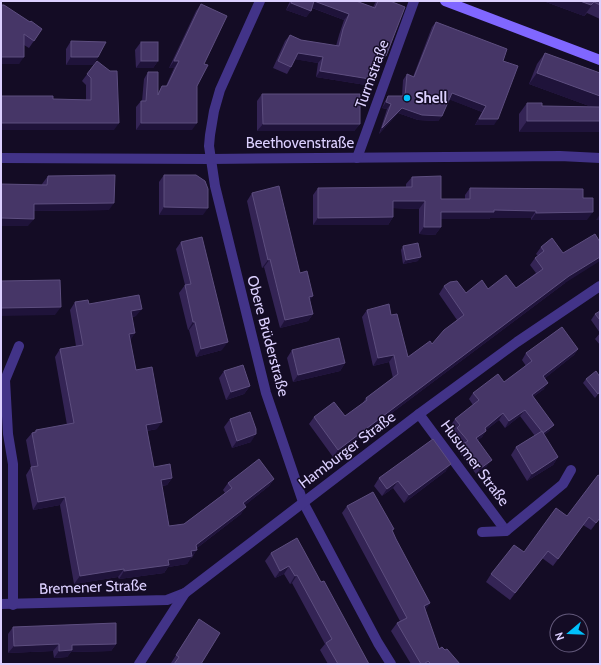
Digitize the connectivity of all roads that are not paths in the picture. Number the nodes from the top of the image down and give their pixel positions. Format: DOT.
graph roads {
  1 [pos="260,1"];
  2 [pos="414,1"];
  3 [pos="445,1"];
  4 [pos="600,60"];
  5 [pos="1,158"];
  6 [pos="357,158"];
  7 [pos="600,158"];
  8 [pos="210,159"];
  9 [pos="600,286"];
  10 [pos="19,346"];
  11 [pos="419,414"];
  12 [pos="571,470"];
  13 [pos="303,502"];
  14 [pos="506,531"];
  15 [pos="482,532"];
  16 [pos="185,593"];
  17 [pos="1,604"];
  18 [pos="13,604"];
  19 [pos="139,664"];
  20 [pos="391,664"];
  1 -- 8 [label="street, Obere Brüderstraße"];
  2 -- 6 [label="street, Turmstraße"];
  3 -- 4 [label="main road"];
  5 -- 8 [label="street, Beethovenstraße"];
  6 -- 7 [label="street, Beethovenstraße"];
  6 -- 8 [label="street, Beethovenstraße"];
  8 -- 13 [label="street, Obere Brüderstraße"];
  9 -- 11 [label="street, Hamburger Straße"];
  10 -- 18 [label="street"];
  11 -- 13 [label="street, Hamburger Straße"];
  11 -- 14 [label="street, Husumer Straße"];
  12 -- 14 [label="street, Husumer Straße"];
  13 -- 16 [label="street, Hamburger Straße"];
  13 -- 20 [label="street, Obere Brüderstraße"];
  14 -- 15 [label="street, Husumer Straße"];
  16 -- 18 [label="street, Bremener Straße"];
  16 -- 19 [label="street, Hamburger Straße"];
  17 -- 18 [label="street, Bremener Straße"];
}
